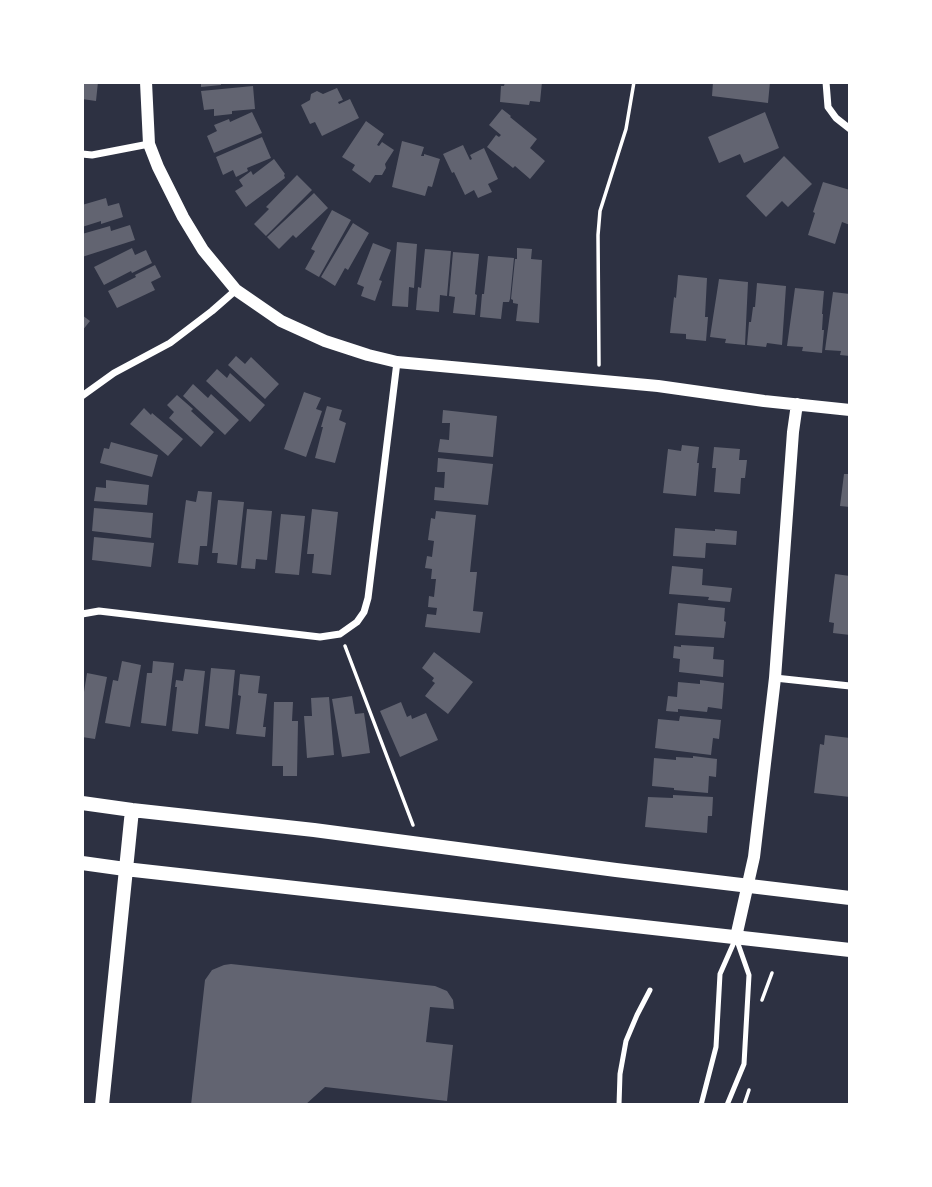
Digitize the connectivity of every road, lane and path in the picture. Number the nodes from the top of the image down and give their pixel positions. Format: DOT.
graph roads {
  1 [pos="146,82"];
  2 [pos="634,82"];
  3 [pos="826,82"];
  4 [pos="850,130"];
  5 [pos="149,144"];
  6 [pos="82,154"];
  7 [pos="236,289"];
  8 [pos="397,362"];
  9 [pos="599,381"];
  10 [pos="82,396"];
  11 [pos="797,404"];
  12 [pos="850,410"];
  13 [pos="82,614"];
  14 [pos="340,634"];
  15 [pos="775,678"];
  16 [pos="850,686"];
  17 [pos="82,803"];
  18 [pos="132,810"];
  19 [pos="412,824"];
  20 [pos="82,863"];
  21 [pos="125,869"];
  22 [pos="748,887"];
  23 [pos="850,898"];
  24 [pos="736,937"];
  25 [pos="850,950"];
  26 [pos="650,990"];
  27 [pos="102,1105"];
  28 [pos="618,1105"];
  29 [pos="701,1105"];
  30 [pos="727,1105"];
  1 -- 5 [label="street"];
  2 -- 9 [label="path"];
  3 -- 4 [label="street"];
  5 -- 6 [label="street"];
  5 -- 7 [label="street"];
  7 -- 8 [label="street"];
  7 -- 10 [label="street"];
  8 -- 9 [label="street"];
  8 -- 14 [label="street"];
  9 -- 11 [label="street"];
  11 -- 12 [label="street"];
  11 -- 15 [label="street"];
  13 -- 14 [label="street"];
  14 -- 19 [label="path"];
  15 -- 16 [label="street"];
  15 -- 22 [label="street"];
  17 -- 18 [label="main road"];
  18 -- 21 [label="main road"];
  18 -- 22 [label="main road"];
  20 -- 21 [label="main road"];
  21 -- 24 [label="main road"];
  21 -- 27 [label="main road"];
  22 -- 23 [label="main road"];
  22 -- 24 [label="street"];
  24 -- 25 [label="main road"];
  24 -- 29 [label="lane"];
  24 -- 30 [label="lane"];
  26 -- 28 [label="lane"];
}
